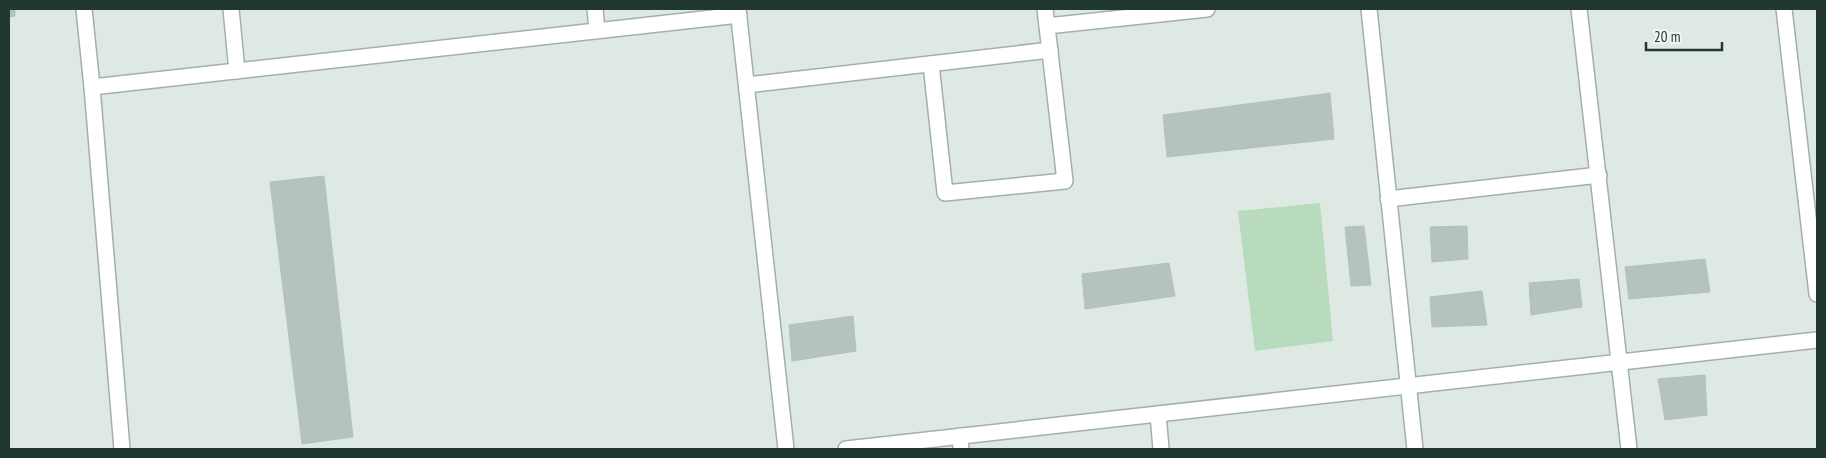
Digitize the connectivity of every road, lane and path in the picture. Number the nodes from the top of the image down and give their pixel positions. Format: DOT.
graph roads {
  1 [pos="84,9"];
  2 [pos="231,9"];
  3 [pos="594,9"];
  4 [pos="1045,9"];
  5 [pos="1207,9"];
  6 [pos="1369,9"];
  7 [pos="1579,9"];
  8 [pos="1784,9"];
  9 [pos="738,12"];
  10 [pos="1047,26"];
  11 [pos="597,30"];
  12 [pos="1050,50"];
  13 [pos="931,64"];
  14 [pos="237,71"];
  15 [pos="747,85"];
  16 [pos="92,87"];
  17 [pos="1598,175"];
  18 [pos="1388,199"];
  19 [pos="1817,294"];
  20 [pos="1817,340"];
  21 [pos="1620,362"];
  22 [pos="1407,386"];
  23 [pos="1158,414"];
  24 [pos="960,443"];
  25 [pos="122,449"];
  26 [pos="786,449"];
  27 [pos="846,449"];
  28 [pos="1162,449"];
  29 [pos="1415,449"];
  30 [pos="1629,449"];
  1 -- 16 [label="street"];
  2 -- 14 [label="street"];
  3 -- 11 [label="street"];
  4 -- 10 [label="street"];
  5 -- 10 [label="street"];
  6 -- 18 [label="street"];
  7 -- 17 [label="street"];
  8 -- 19 [label="street"];
  9 -- 11 [label="street"];
  9 -- 15 [label="street"];
  10 -- 12 [label="street"];
  11 -- 14 [label="street"];
  12 -- 13 [label="street"];
  12 -- 13 [label="street"];
  13 -- 15 [label="street"];
  14 -- 16 [label="street"];
  15 -- 26 [label="street"];
  16 -- 25 [label="street"];
  17 -- 18 [label="street"];
  17 -- 21 [label="street"];
  18 -- 22 [label="street"];
  20 -- 21 [label="street"];
  21 -- 22 [label="street"];
  21 -- 30 [label="street"];
  22 -- 23 [label="street"];
  22 -- 29 [label="street"];
  23 -- 24 [label="street"];
  23 -- 28 [label="street"];
  24 -- 27 [label="street"];
}
